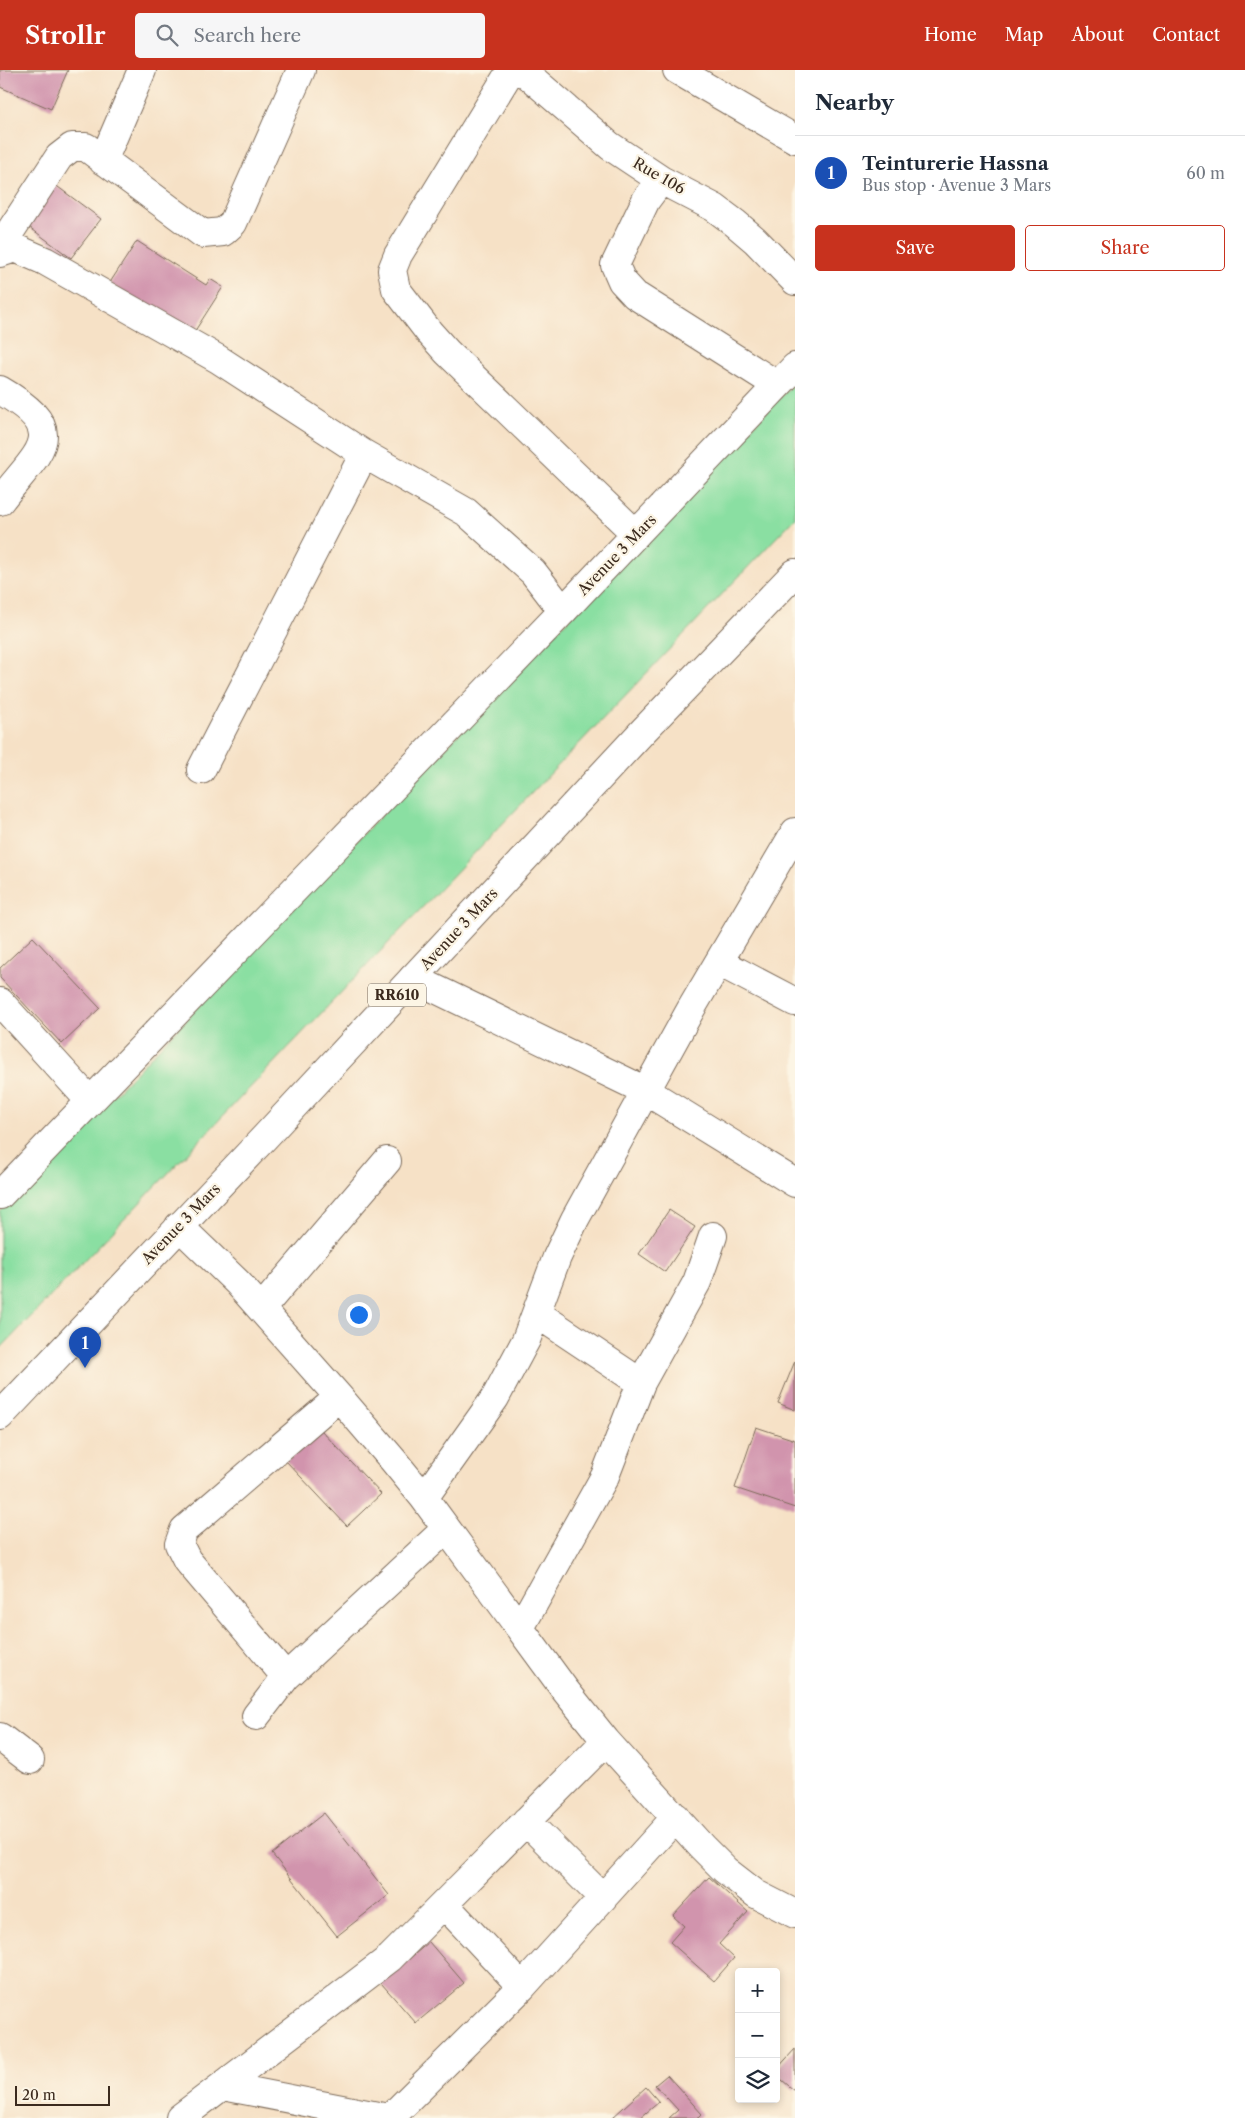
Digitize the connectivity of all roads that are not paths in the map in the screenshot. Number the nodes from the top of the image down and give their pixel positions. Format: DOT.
graph roads {
  1 [pos="142,70"];
  2 [pos="301,70"];
  3 [pos="511,70"];
  4 [pos="677,70"];
  5 [pos="533,74"];
  6 [pos="795,139"];
  7 [pos="104,161"];
  8 [pos="661,180"];
  9 [pos="0,247"];
  10 [pos="0,253"];
  11 [pos="795,281"];
  12 [pos="786,376"];
  13 [pos="0,390"];
  14 [pos="364,454"];
  15 [pos="0,501"];
  16 [pos="636,534"];
  17 [pos="795,573"];
  18 [pos="563,611"];
  19 [pos="201,770"];
  20 [pos="795,832"];
  21 [pos="719,962"];
  22 [pos="413,978"];
  23 [pos="0,1002"];
  24 [pos="795,1002"];
  25 [pos="646,1091"];
  26 [pos="90,1101"];
  27 [pos="387,1161"];
  28 [pos="795,1183"];
  29 [pos="0,1195"];
  30 [pos="179,1226"];
  31 [pos="713,1236"];
  32 [pos="260,1308"];
  33 [pos="536,1314"];
  34 [pos="641,1383"];
  35 [pos="339,1396"];
  36 [pos="0,1416"];
  37 [pos="424,1498"];
  38 [pos="446,1529"];
  39 [pos="520,1628"];
  40 [pos="286,1677"];
  41 [pos="256,1716"];
  42 [pos="0,1738"];
  43 [pos="606,1741"];
  44 [pos="30,1760"];
  45 [pos="676,1818"];
  46 [pos="526,1821"];
  47 [pos="603,1898"];
  48 [pos="444,1904"];
  49 [pos="795,1914"];
  50 [pos="522,1987"];
  51 [pos="223,2086"];
  52 [pos="180,2118"];
  53 [pos="389,2118"];
  1 -- 7 [label="street"];
  2 -- 7 [label="street"];
  3 -- 16 [label="street"];
  4 -- 6 [label="street"];
  5 -- 8 [label="street, Rue 106"];
  7 -- 9 [label="street"];
  8 -- 11 [label="street, Rue 106"];
  8 -- 12 [label="street"];
  10 -- 14 [label="street"];
  12 -- 16 [label="street, Avenue 3 Mars"];
  13 -- 15 [label="street"];
  14 -- 18 [label="street"];
  14 -- 19 [label="street"];
  16 -- 18 [label="street, Avenue 3 Mars"];
  17 -- 22 [label="street, Avenue 3 Mars / RR610"];
  18 -- 26 [label="street, Avenue 3 Mars"];
  20 -- 21 [label="street"];
  21 -- 24 [label="street"];
  21 -- 25 [label="street"];
  22 -- 25 [label="street"];
  22 -- 30 [label="street, Avenue 3 Mars / RR610"];
  23 -- 26 [label="street"];
  25 -- 28 [label="street"];
  25 -- 33 [label="street"];
  26 -- 29 [label="street, Avenue 3 Mars"];
  27 -- 32 [label="street"];
  30 -- 32 [label="street"];
  30 -- 36 [label="street, Avenue 3 Mars / RR610"];
  31 -- 34 [label="street"];
  32 -- 35 [label="street"];
  33 -- 34 [label="street"];
  33 -- 37 [label="street"];
  34 -- 39 [label="street"];
  35 -- 37 [label="street"];
  35 -- 40 [label="street"];
  37 -- 38 [label="street"];
  38 -- 39 [label="street"];
  38 -- 40 [label="street"];
  39 -- 43 [label="street"];
  40 -- 41 [label="street"];
  42 -- 44 [label="street"];
  43 -- 45 [label="street"];
  43 -- 46 [label="street"];
  45 -- 47 [label="street"];
  45 -- 49 [label="street"];
  46 -- 47 [label="street"];
  46 -- 48 [label="street"];
  47 -- 50 [label="street"];
  48 -- 50 [label="street"];
  48 -- 51 [label="street"];
  50 -- 53 [label="street"];
  51 -- 52 [label="street"];
  51 -- 53 [label="street"];
}
